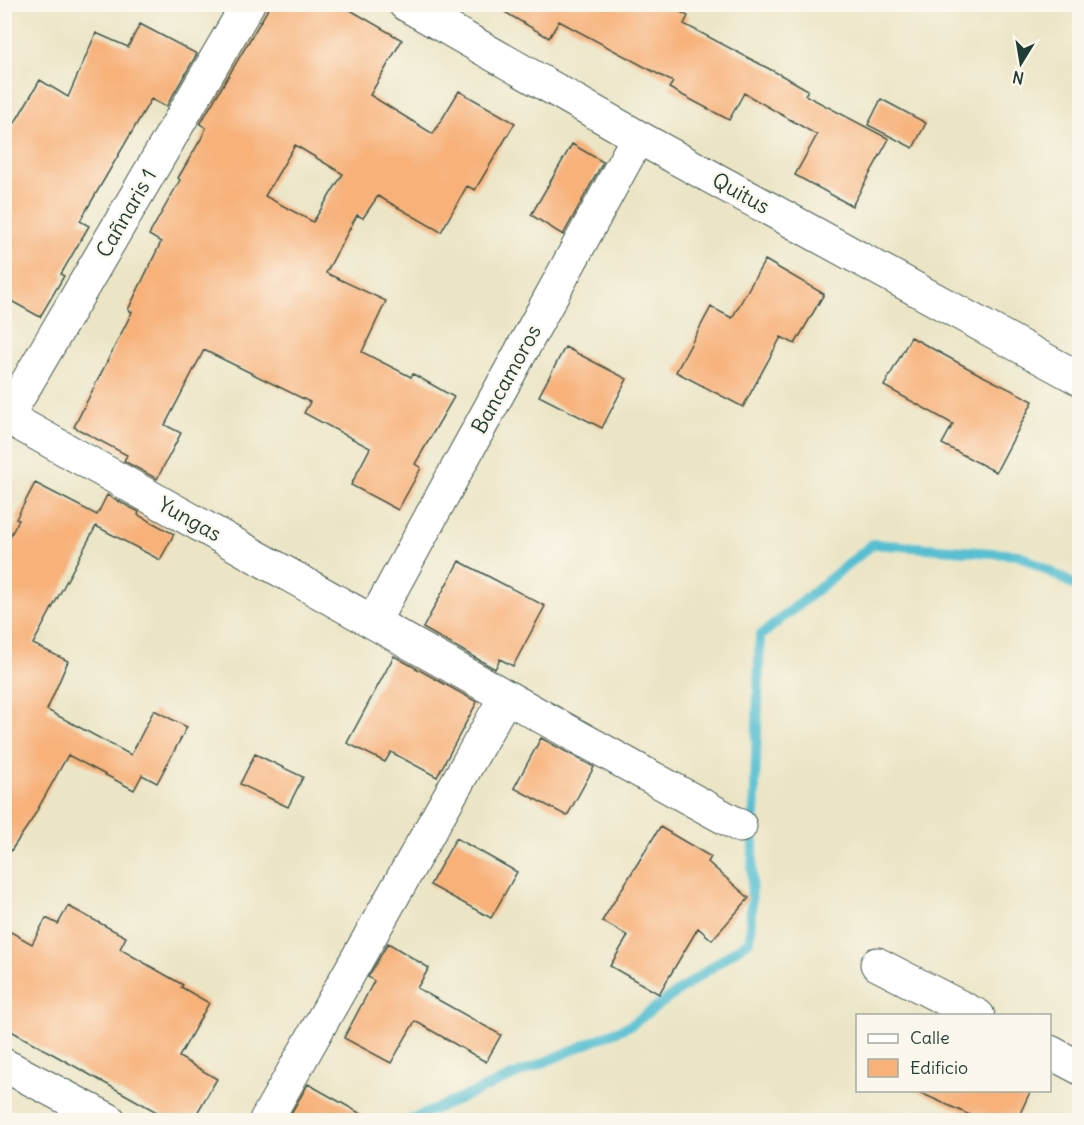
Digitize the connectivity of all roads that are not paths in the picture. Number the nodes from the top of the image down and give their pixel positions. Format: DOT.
graph roads {
  1 [pos="248,4"];
  2 [pos="405,4"];
  3 [pos="638,137"];
  4 [pos="1080,379"];
  5 [pos="6,419"];
  6 [pos="374,621"];
  7 [pos="505,698"];
  8 [pos="740,826"];
  9 [pos="877,964"];
  10 [pos="974,1014"];
  11 [pos="1051,1053"];
  12 [pos="4,1065"];
  13 [pos="1080,1068"];
  14 [pos="109,1120"];
  15 [pos="266,1120"];
  1 -- 5 [label="street, Cañnaris 1"];
  2 -- 3 [label="street, Quitus"];
  3 -- 4 [label="street, Quitus"];
  3 -- 6 [label="street, Bancamoros"];
  5 -- 6 [label="street, Yungas"];
  6 -- 7 [label="street, Yungas"];
  7 -- 8 [label="street, Yungas"];
  7 -- 15 [label="street"];
  9 -- 10 [label="street"];
  11 -- 13 [label="street"];
  12 -- 14 [label="street"];
}
